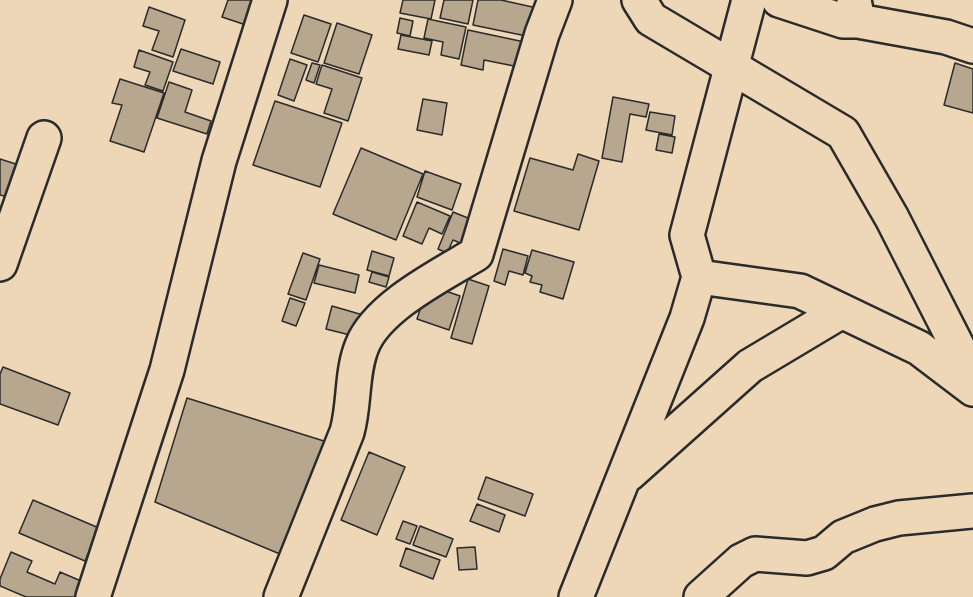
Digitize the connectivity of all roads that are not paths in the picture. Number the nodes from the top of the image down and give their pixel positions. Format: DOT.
graph roads {
  1 [pos="270,0"];
  2 [pos="555,0"];
  3 [pos="639,0"];
  4 [pos="749,0"];
  5 [pos="779,0"];
  6 [pos="856,10"];
  7 [pos="973,46"];
  8 [pos="731,67"];
  9 [pos="44,138"];
  10 [pos="0,264"];
  11 [pos="699,277"];
  12 [pos="842,311"];
  13 [pos="973,377"];
  14 [pos="973,389"];
  15 [pos="623,479"];
  16 [pos="973,511"];
  17 [pos="93,597"];
  18 [pos="281,597"];
  19 [pos="576,597"];
  20 [pos="700,597"];
  1 -- 17 [label="street"];
  2 -- 18 [label="street"];
  3 -- 8 [label="street"];
  4 -- 8 [label="street"];
  5 -- 6 [label="street"];
  6 -- 7 [label="street"];
  8 -- 11 [label="street"];
  8 -- 13 [label="street"];
  9 -- 10 [label="street"];
  11 -- 12 [label="street"];
  11 -- 15 [label="street"];
  12 -- 14 [label="street"];
  12 -- 15 [label="street"];
  15 -- 19 [label="street"];
  16 -- 20 [label="street"];
}
